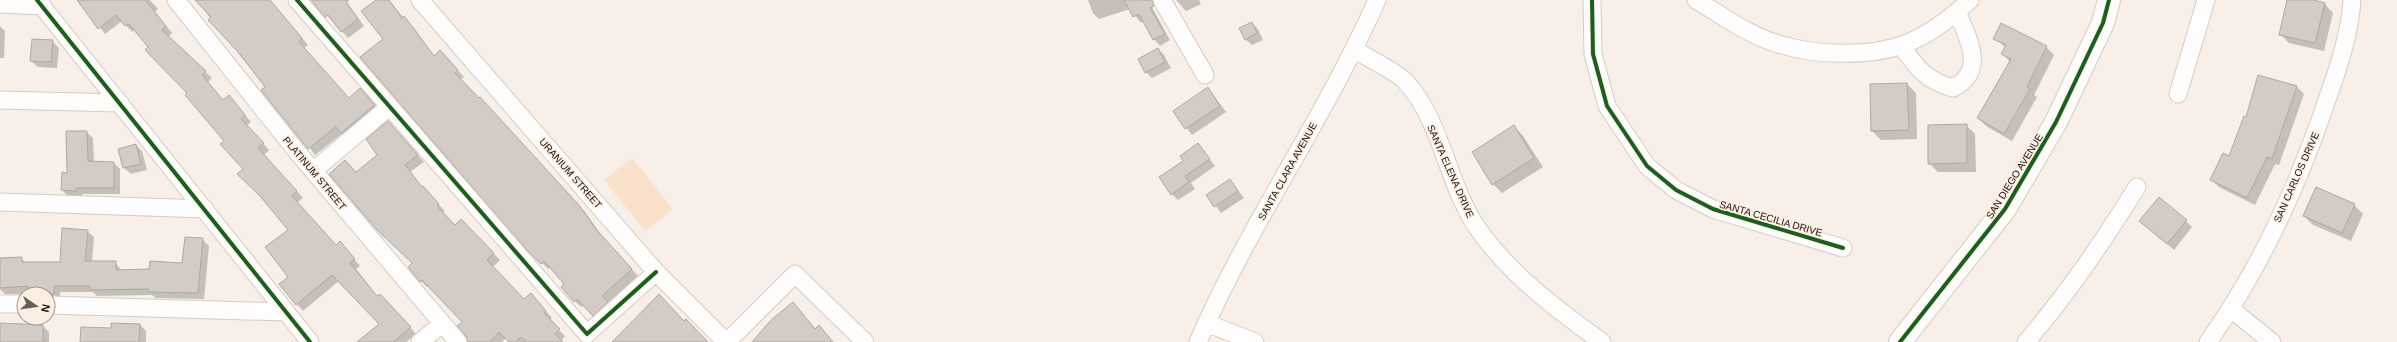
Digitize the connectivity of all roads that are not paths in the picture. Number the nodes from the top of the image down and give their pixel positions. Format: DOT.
graph roads {
  1 [pos="176,0"];
  2 [pos="297,0"];
  3 [pos="420,0"];
  4 [pos="1162,0"];
  5 [pos="1377,0"];
  6 [pos="1592,0"];
  7 [pos="1696,0"];
  8 [pos="1970,0"];
  9 [pos="2109,0"];
  10 [pos="2206,0"];
  11 [pos="2352,0"];
  12 [pos="40,3"];
  13 [pos="0,4"];
  14 [pos="1957,12"];
  15 [pos="1901,45"];
  16 [pos="1355,50"];
  17 [pos="1205,75"];
  18 [pos="2178,94"];
  19 [pos="0,100"];
  20 [pos="120,103"];
  21 [pos="389,107"];
  22 [pos="313,171"];
  23 [pos="2137,188"];
  24 [pos="0,202"];
  25 [pos="205,209"];
  26 [pos="1843,248"];
  27 [pos="656,272"];
  28 [pos="0,304"];
  29 [pos="16,304"];
  30 [pos="56,305"];
  31 [pos="2231,309"];
  32 [pos="285,312"];
  33 [pos="1206,323"];
  34 [pos="442,324"];
  35 [pos="310,342"];
  36 [pos="420,342"];
  37 [pos="458,342"];
  38 [pos="726,342"];
  39 [pos="865,342"];
  40 [pos="1198,342"];
  41 [pos="1255,342"];
  42 [pos="1602,342"];
  43 [pos="1900,342"];
  44 [pos="2026,342"];
  45 [pos="2208,342"];
  46 [pos="2272,342"];
  1 -- 22 [label="street, PLATINUM STREET"];
  2 -- 21 [label="street"];
  3 -- 27 [label="street, URANIUM STREET"];
  4 -- 17 [label="street"];
  5 -- 16 [label="street, SANTA CLARA AVENUE"];
  6 -- 26 [label="street, SANTA CECILIA DRIVE"];
  7 -- 15 [label="street"];
  8 -- 14 [label="street"];
  9 -- 43 [label="street, SAN DIEGO AVENUE"];
  10 -- 18 [label="street"];
  11 -- 31 [label="street, SAN CARLOS DRIVE"];
  12 -- 13 [label="street"];
  12 -- 20 [label="street"];
  14 -- 15 [label="street"];
  14 -- 15 [label="street"];
  16 -- 33 [label="street, SANTA CLARA AVENUE"];
  16 -- 42 [label="street, SANTA ELENA DRIVE"];
  19 -- 20 [label="street"];
  20 -- 25 [label="street"];
  21 -- 22 [label="street"];
  21 -- 27 [label="street"];
  22 -- 34 [label="street, PLATINUM STREET"];
  23 -- 44 [label="street"];
  24 -- 25 [label="street"];
  25 -- 32 [label="street"];
  27 -- 38 [label="street, URANIUM STREET"];
  28 -- 29 [label="street"];
  30 -- 32 [label="street"];
  31 -- 45 [label="street, SAN CARLOS DRIVE"];
  31 -- 46 [label="street"];
  32 -- 35 [label="street"];
  33 -- 40 [label="street, SANTA CLARA AVENUE"];
  33 -- 41 [label="street"];
  34 -- 36 [label="street"];
  34 -- 37 [label="street, PLATINUM STREET"];
  38 -- 39 [label="street"];
}
